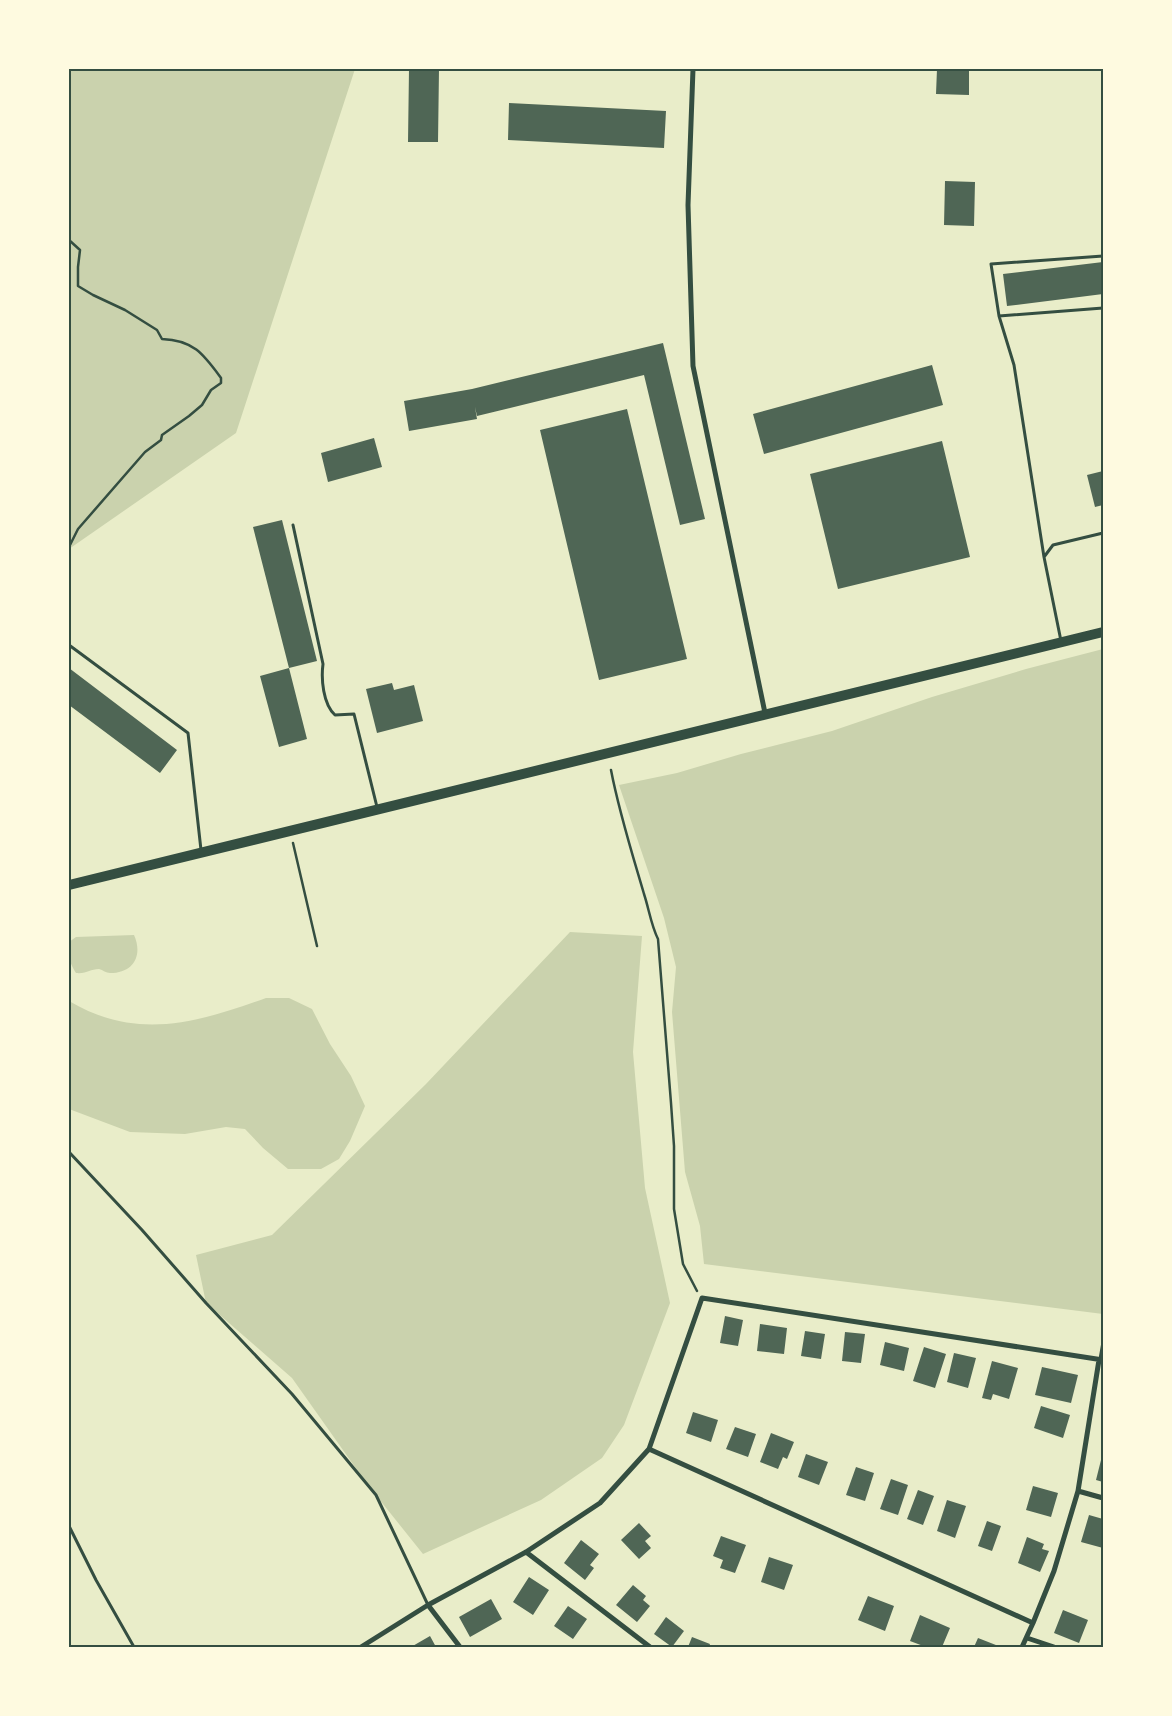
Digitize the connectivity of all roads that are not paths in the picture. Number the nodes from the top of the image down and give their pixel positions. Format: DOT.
graph roads {
  1 [pos="693,69"];
  2 [pos="1103,256"];
  3 [pos="1103,308"];
  4 [pos="999,316"];
  5 [pos="293,525"];
  6 [pos="1103,533"];
  7 [pos="1044,557"];
  8 [pos="1103,632"];
  9 [pos="1062,642"];
  10 [pos="69,645"];
  11 [pos="765,714"];
  12 [pos="378,810"];
  13 [pos="201,853"];
  14 [pos="69,885"];
  15 [pos="69,1152"];
  16 [pos="1103,1342"];
  17 [pos="1101,1360"];
  18 [pos="649,1449"];
  19 [pos="1078,1491"];
  20 [pos="1103,1498"];
  21 [pos="69,1526"];
  22 [pos="526,1552"];
  23 [pos="428,1605"];
  24 [pos="1033,1624"];
  25 [pos="1027,1638"];
  26 [pos="134,1647"];
  27 [pos="361,1647"];
  28 [pos="460,1647"];
  29 [pos="650,1647"];
  30 [pos="1022,1647"];
  31 [pos="1054,1647"];
  1 -- 11 [label="street"];
  2 -- 4 [label="lane"];
  3 -- 4 [label="lane"];
  4 -- 7 [label="lane"];
  5 -- 12 [label="lane"];
  6 -- 7 [label="lane"];
  7 -- 9 [label="lane"];
  8 -- 9 [label="main road"];
  9 -- 11 [label="main road"];
  10 -- 13 [label="lane"];
  11 -- 12 [label="main road"];
  12 -- 13 [label="main road"];
  13 -- 14 [label="main road"];
  15 -- 23 [label="lane"];
  16 -- 17 [label="lane"];
  17 -- 18 [label="street"];
  17 -- 19 [label="street"];
  18 -- 22 [label="street"];
  18 -- 24 [label="street"];
  19 -- 20 [label="street"];
  19 -- 24 [label="street"];
  21 -- 26 [label="lane"];
  22 -- 23 [label="street"];
  22 -- 29 [label="street"];
  23 -- 27 [label="street"];
  23 -- 28 [label="street"];
  24 -- 25 [label="street"];
  25 -- 30 [label="street"];
  25 -- 31 [label="street"];
}
